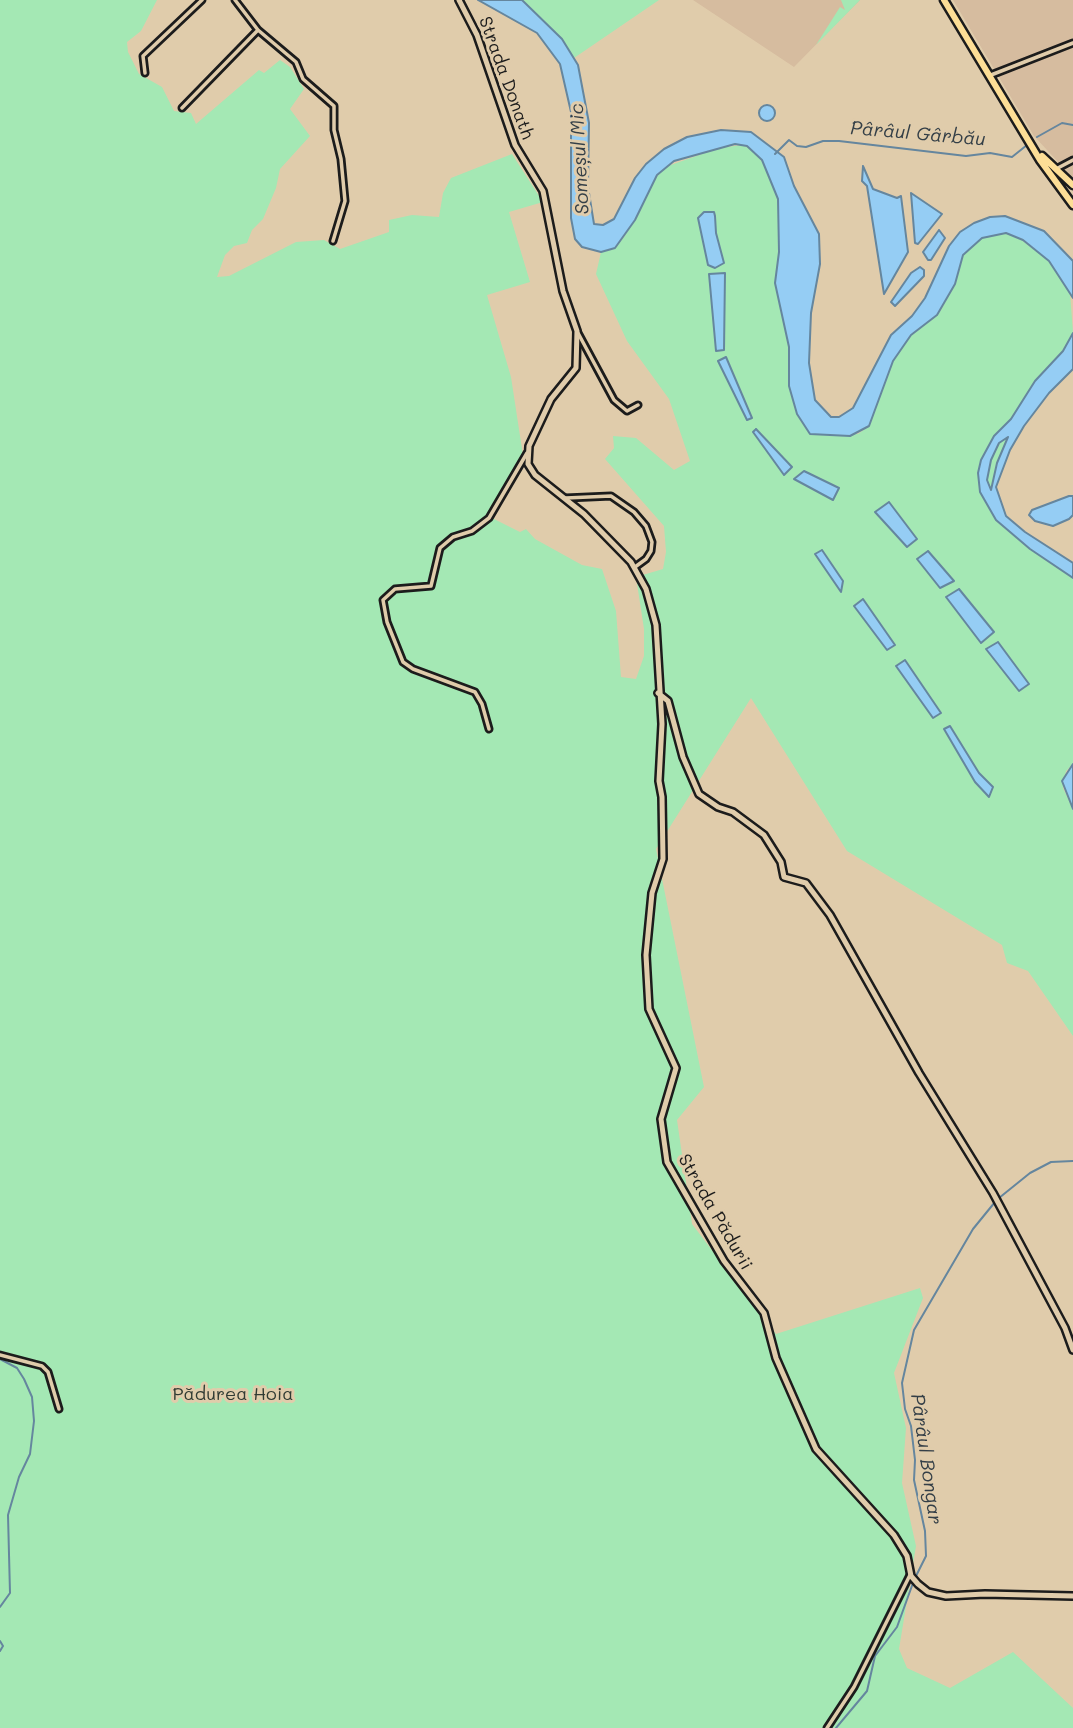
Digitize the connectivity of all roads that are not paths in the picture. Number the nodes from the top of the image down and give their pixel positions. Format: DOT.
graph roads {
  1 [pos="202,0"];
  2 [pos="235,0"];
  3 [pos="459,0"];
  4 [pos="947,0"];
  5 [pos="258,30"];
  6 [pos="1073,43"];
  7 [pos="145,73"];
  8 [pos="991,75"];
  9 [pos="182,107"];
  10 [pos="1030,142"];
  11 [pos="1073,160"];
  12 [pos="1055,170"];
  13 [pos="1073,185"];
  14 [pos="1073,205"];
  15 [pos="333,241"];
  16 [pos="577,331"];
  17 [pos="638,405"];
  18 [pos="527,453"];
  19 [pos="565,498"];
  20 [pos="635,567"];
  21 [pos="658,693"];
  22 [pos="489,729"];
  23 [pos="1073,1350"];
  24 [pos="0,1355"];
  25 [pos="59,1409"];
  26 [pos="911,1577"];
  27 [pos="1073,1596"];
  28 [pos="827,1728"];
  1 -- 7 [label="street"];
  2 -- 5 [label="street"];
  3 -- 16 [label="street, Strada Donath"];
  4 -- 8 [label="main road"];
  5 -- 9 [label="street"];
  5 -- 15 [label="street"];
  6 -- 8 [label="street"];
  8 -- 10 [label="main road"];
  10 -- 12 [label="main road"];
  10 -- 14 [label="main road"];
  11 -- 12 [label="street"];
  12 -- 13 [label="main road"];
  16 -- 17 [label="street"];
  16 -- 18 [label="street, Strada Donath"];
  18 -- 19 [label="street, Strada Pădurii"];
  18 -- 22 [label="street"];
  19 -- 20 [label="street, Strada Pădurii"];
  19 -- 20 [label="street"];
  20 -- 21 [label="street, Strada Pădurii"];
  21 -- 23 [label="street, Strada Pădurii"];
  21 -- 26 [label="street, Strada Pădurii"];
  24 -- 25 [label="street"];
  26 -- 27 [label="street, Strada Pădurii"];
  26 -- 28 [label="street"];
}
